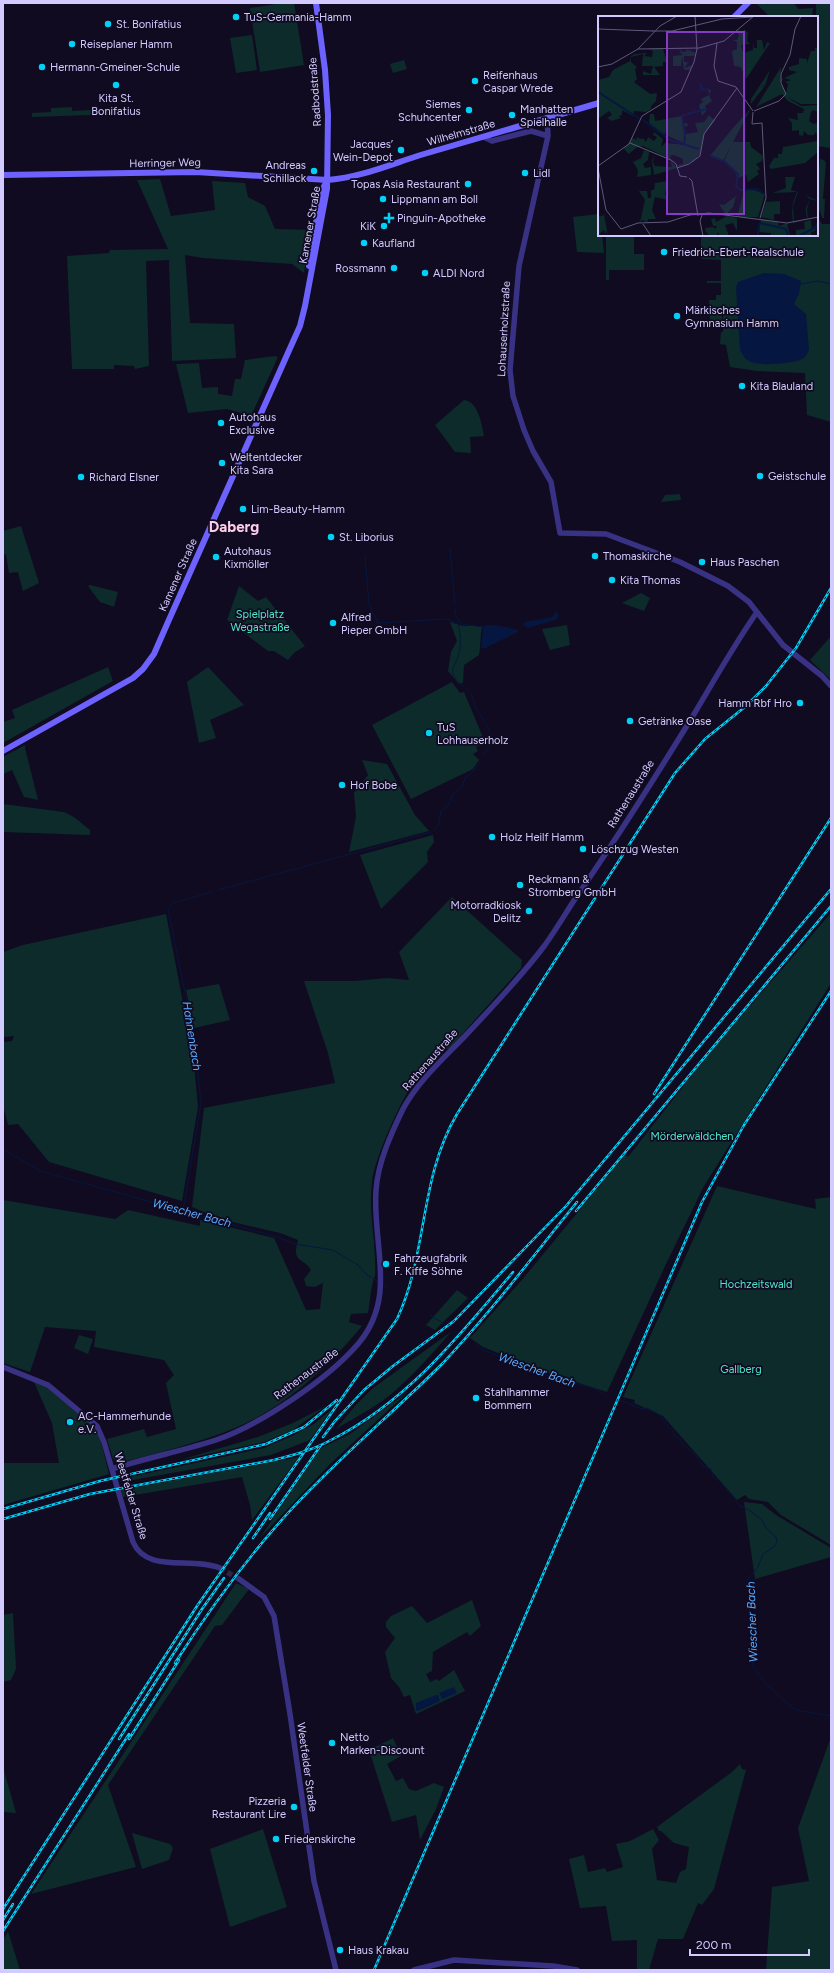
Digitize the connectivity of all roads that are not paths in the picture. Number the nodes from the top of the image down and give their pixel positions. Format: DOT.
graph roads {
  1 [pos="316,3"];
  2 [pos="748,3"];
  3 [pos="735,16"];
  4 [pos="598,103"];
  5 [pos="547,118"];
  6 [pos="548,136"];
  7 [pos="484,137"];
  8 [pos="3,175"];
  9 [pos="328,180"];
  10 [pos="757,612"];
  11 [pos="831,686"];
  12 [pos="3,751"];
  13 [pos="3,1367"];
  14 [pos="112,1469"];
  15 [pos="220,1568"];
  16 [pos="239,1579"];
  17 [pos="336,1970"];
  18 [pos="414,1970"];
  19 [pos="578,1970"];
  1 -- 9 [label="main road, Radbodstraße"];
  2 -- 3 [label="main road"];
  4 -- 5 [label="main road, Wilhelmstraße"];
  5 -- 6 [label="street, Lohauserholzstraße"];
  5 -- 7 [label="main road, Wilhelmstraße"];
  6 -- 7 [label="street"];
  6 -- 10 [label="street, Lohauserholzstraße"];
  7 -- 9 [label="main road, Wilhelmstraße"];
  8 -- 9 [label="main road, Herringer Weg"];
  9 -- 12 [label="main road, Kamener Straße"];
  10 -- 11 [label="street, Lohauserholzstraße"];
  10 -- 14 [label="street, Rathenaustraße"];
  13 -- 14 [label="street, Weetfelder Straße"];
  14 -- 15 [label="street, Weetfelder Straße"];
  16 -- 17 [label="street, Weetfelder Straße"];
  18 -- 19 [label="street"];
}
